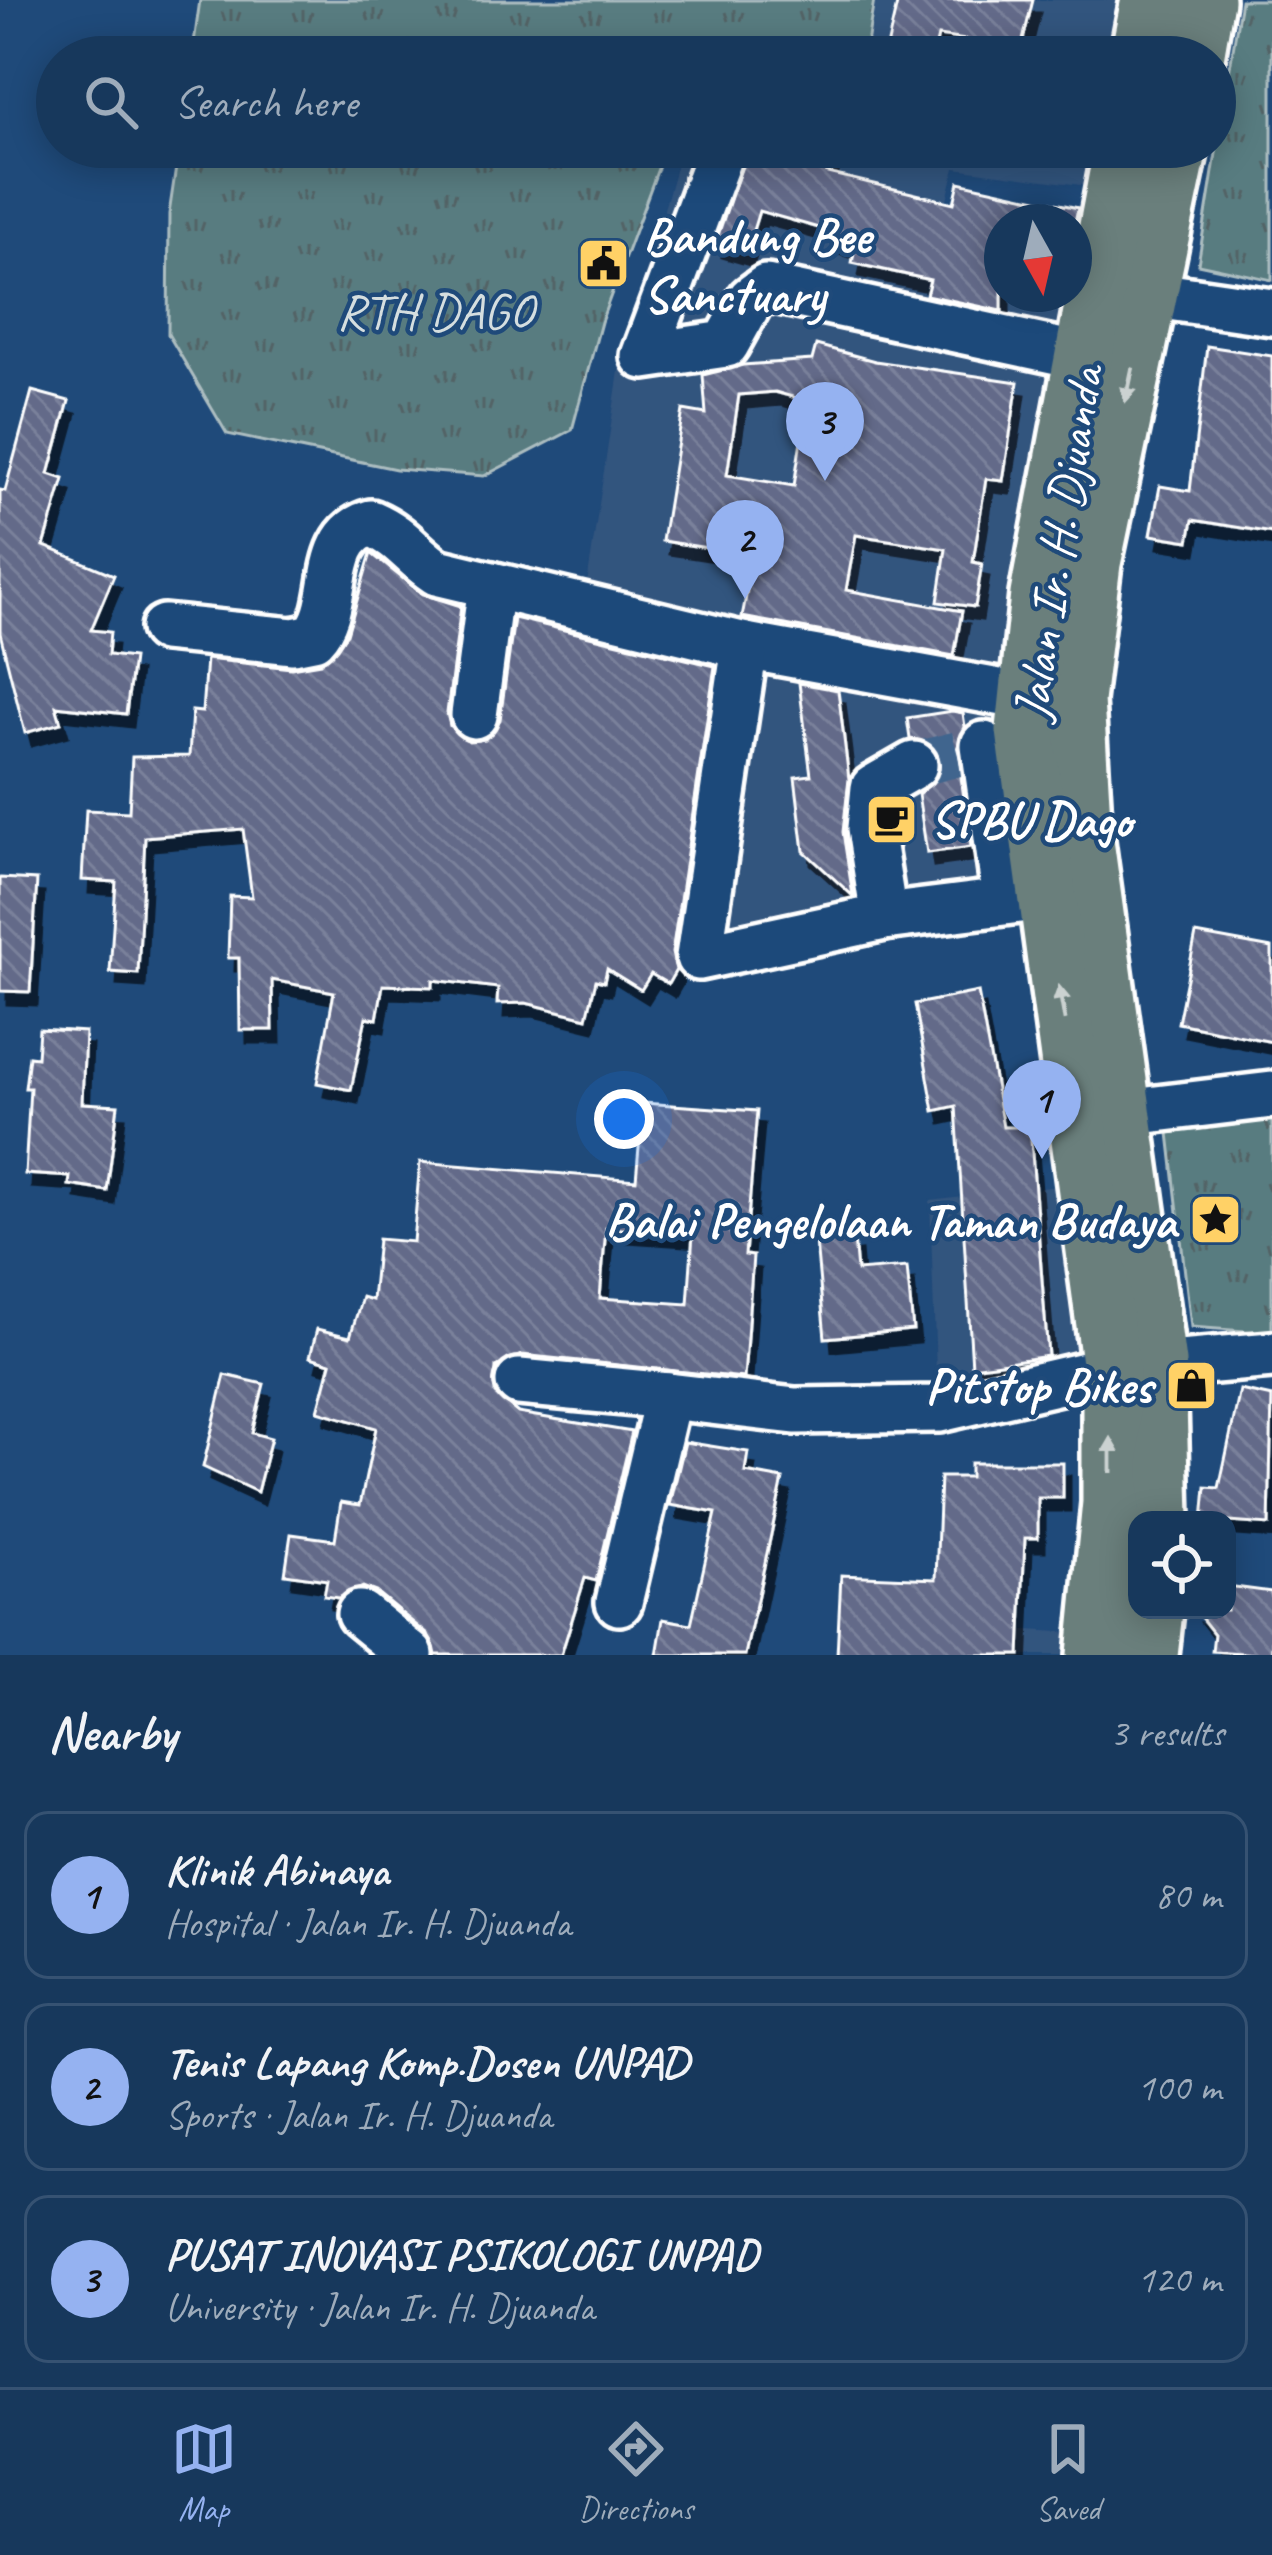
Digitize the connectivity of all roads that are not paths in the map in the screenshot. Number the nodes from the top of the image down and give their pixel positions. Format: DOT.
graph roads {
  1 [pos="1150,0"];
  2 [pos="1205,0"];
  3 [pos="1143,36"];
  4 [pos="1199,36"];
  5 [pos="714,168"];
  6 [pos="1123,168"];
  7 [pos="1171,168"];
  8 [pos="1122,290"];
  9 [pos="1272,312"];
  10 [pos="1085,357"];
  11 [pos="491,585"];
  12 [pos="164,628"];
  13 [pos="746,646"];
  14 [pos="474,715"];
  15 [pos="1001,731"];
  16 [pos="914,765"];
  17 [pos="1025,899"];
  18 [pos="884,916"];
  19 [pos="1272,1096"];
  20 [pos="1103,1115"];
  21 [pos="1272,1355"];
  22 [pos="1134,1366"];
  23 [pos="519,1382"];
  24 [pos="668,1396"];
  25 [pos="1159,1511"];
  26 [pos="619,1603"];
  27 [pos="360,1614"];
  28 [pos="1153,1619"];
  29 [pos="410,1655"];
  30 [pos="1096,1655"];
  31 [pos="1149,1655"];
  1 -- 3 [label="main road"];
  2 -- 4 [label="main road"];
  5 -- 10 [label="street"];
  6 -- 8 [label="main road, Jalan Ir. H. Djuanda"];
  7 -- 8 [label="main road, Jalan Ir. H. Djuanda"];
  8 -- 9 [label="street"];
  8 -- 10 [label="main road, Jalan Ir. H. Djuanda"];
  8 -- 20 [label="main road, Jalan Ir. H. Djuanda, one-way"];
  10 -- 15 [label="main road, Jalan Ir. H. Djuanda"];
  11 -- 12 [label="street"];
  11 -- 13 [label="street"];
  11 -- 14 [label="street"];
  13 -- 15 [label="street"];
  13 -- 18 [label="street"];
  15 -- 17 [label="main road, Jalan Ir. H. Djuanda"];
  16 -- 18 [label="street"];
  17 -- 18 [label="street"];
  20 -- 17 [label="main road, Jalan Ir. H. Djuanda, one-way"];
  19 -- 20 [label="street"];
  20 -- 22 [label="main road, Jalan Ir. H. Djuanda"];
  21 -- 22 [label="street"];
  22 -- 24 [label="street"];
  22 -- 25 [label="main road, Jalan Ir. H. Djuanda"];
  30 -- 22 [label="main road, Jalan Ir. H. Djuanda, one-way"];
  23 -- 24 [label="street"];
  24 -- 26 [label="street"];
  27 -- 29 [label="street"];
  28 -- 31 [label="main road"];
}
